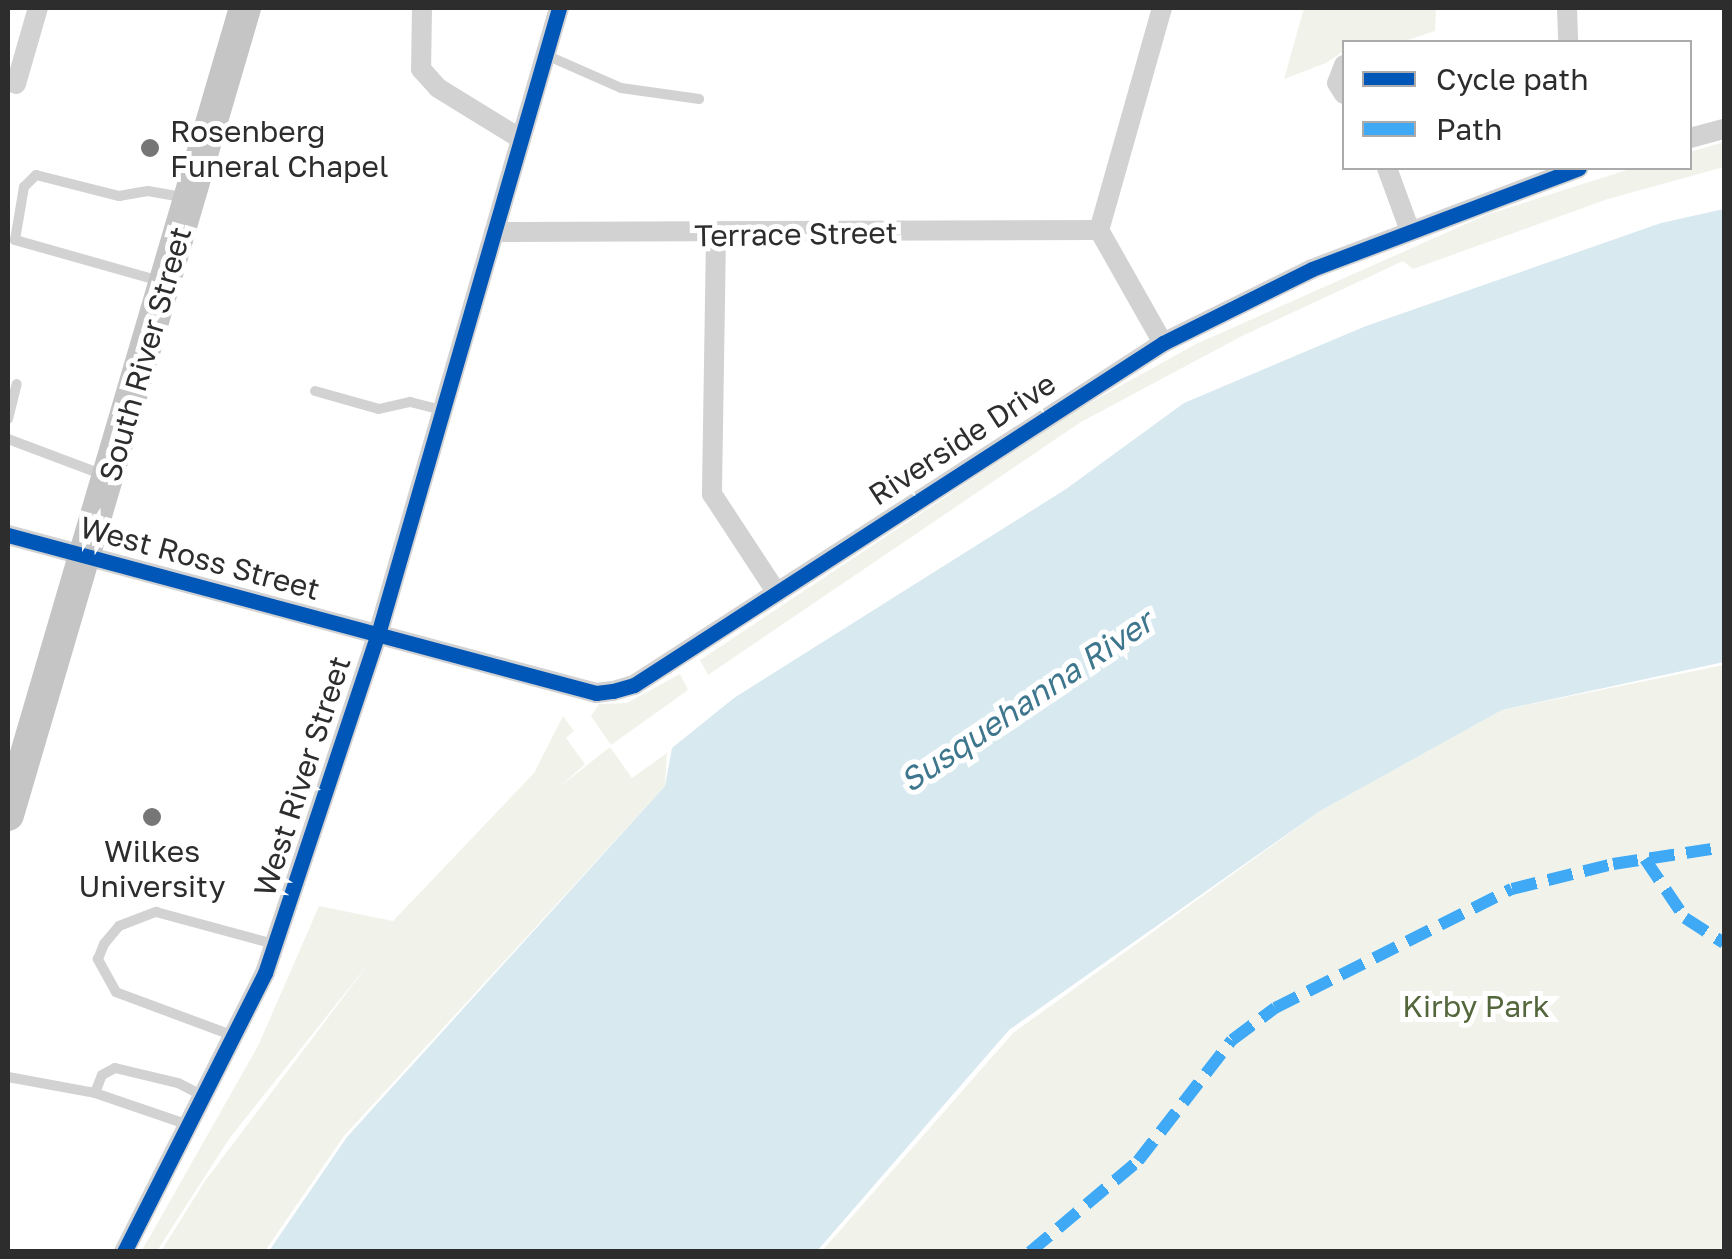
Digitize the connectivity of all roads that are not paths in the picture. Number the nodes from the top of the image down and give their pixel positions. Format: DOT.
graph roads {
  1 [pos="38,8"];
  2 [pos="245,8"];
  3 [pos="422,8"];
  4 [pos="559,8"];
  5 [pos="1162,8"];
  6 [pos="1567,8"];
  7 [pos="1568,40"];
  8 [pos="545,55"];
  9 [pos="16,84"];
  10 [pos="699,99"];
  11 [pos="1724,129"];
  12 [pos="1692,137"];
  13 [pos="521,139"];
  14 [pos="1387,170"];
  15 [pos="1573,170"];
  16 [pos="190,199"];
  17 [pos="1409,228"];
  18 [pos="1099,230"];
  19 [pos="494,232"];
  20 [pos="716,236"];
  21 [pos="166,282"];
  22 [pos="1163,343"];
  23 [pos="17,384"];
  24 [pos="315,390"];
  25 [pos="443,410"];
  26 [pos="8,419"];
  27 [pos="8,439"];
  28 [pos="109,478"];
  29 [pos="8,535"];
  30 [pos="86,557"];
  31 [pos="777,593"];
  32 [pos="378,634"];
  33 [pos="18,746"];
  34 [pos="8,815"];
  35 [pos="275,944"];
  36 [pos="234,1036"];
  37 [pos="8,1077"];
  38 [pos="95,1093"];
  39 [pos="204,1097"];
  40 [pos="190,1126"];
  41 [pos="124,1252"];
  1 -- 9 [label="street"];
  2 -- 16 [label="main road, South River Street"];
  3 -- 13 [label="street"];
  4 -- 8 [label="street, West River Street"];
  5 -- 18 [label="street"];
  6 -- 7 [label="street"];
  8 -- 10 [label="lane"];
  8 -- 13 [label="street, West River Street"];
  11 -- 12 [label="street"];
  13 -- 19 [label="street, West River Street"];
  14 -- 17 [label="street"];
  15 -- 17 [label="street, Riverside Drive"];
  16 -- 21 [label="main road, South River Street"];
  16 -- 21 [label="lane"];
  17 -- 22 [label="street, Riverside Drive"];
  18 -- 20 [label="street, Terrace Street"];
  18 -- 22 [label="street"];
  19 -- 20 [label="street, Terrace Street"];
  19 -- 25 [label="street, West River Street"];
  20 -- 31 [label="street"];
  21 -- 28 [label="main road, South River Street"];
  22 -- 31 [label="street, Riverside Drive"];
  23 -- 26 [label="lane"];
  24 -- 25 [label="lane"];
  25 -- 32 [label="street, West River Street"];
  27 -- 28 [label="lane"];
  28 -- 30 [label="main road, South River Street"];
  29 -- 30 [label="street, West Ross Street"];
  30 -- 32 [label="street, West Ross Street"];
  30 -- 33 [label="main road, South River Street"];
  31 -- 32 [label="street, Riverside Drive"];
  32 -- 35 [label="street, West River Street"];
  33 -- 34 [label="main road, South River Street"];
  35 -- 36 [label="street, West River Street"];
  35 -- 36 [label="lane"];
  36 -- 39 [label="street, West River Street"];
  37 -- 38 [label="lane"];
  38 -- 39 [label="lane"];
  38 -- 40 [label="lane"];
  39 -- 40 [label="street, West River Street"];
  40 -- 41 [label="street, West River Street"];
}
